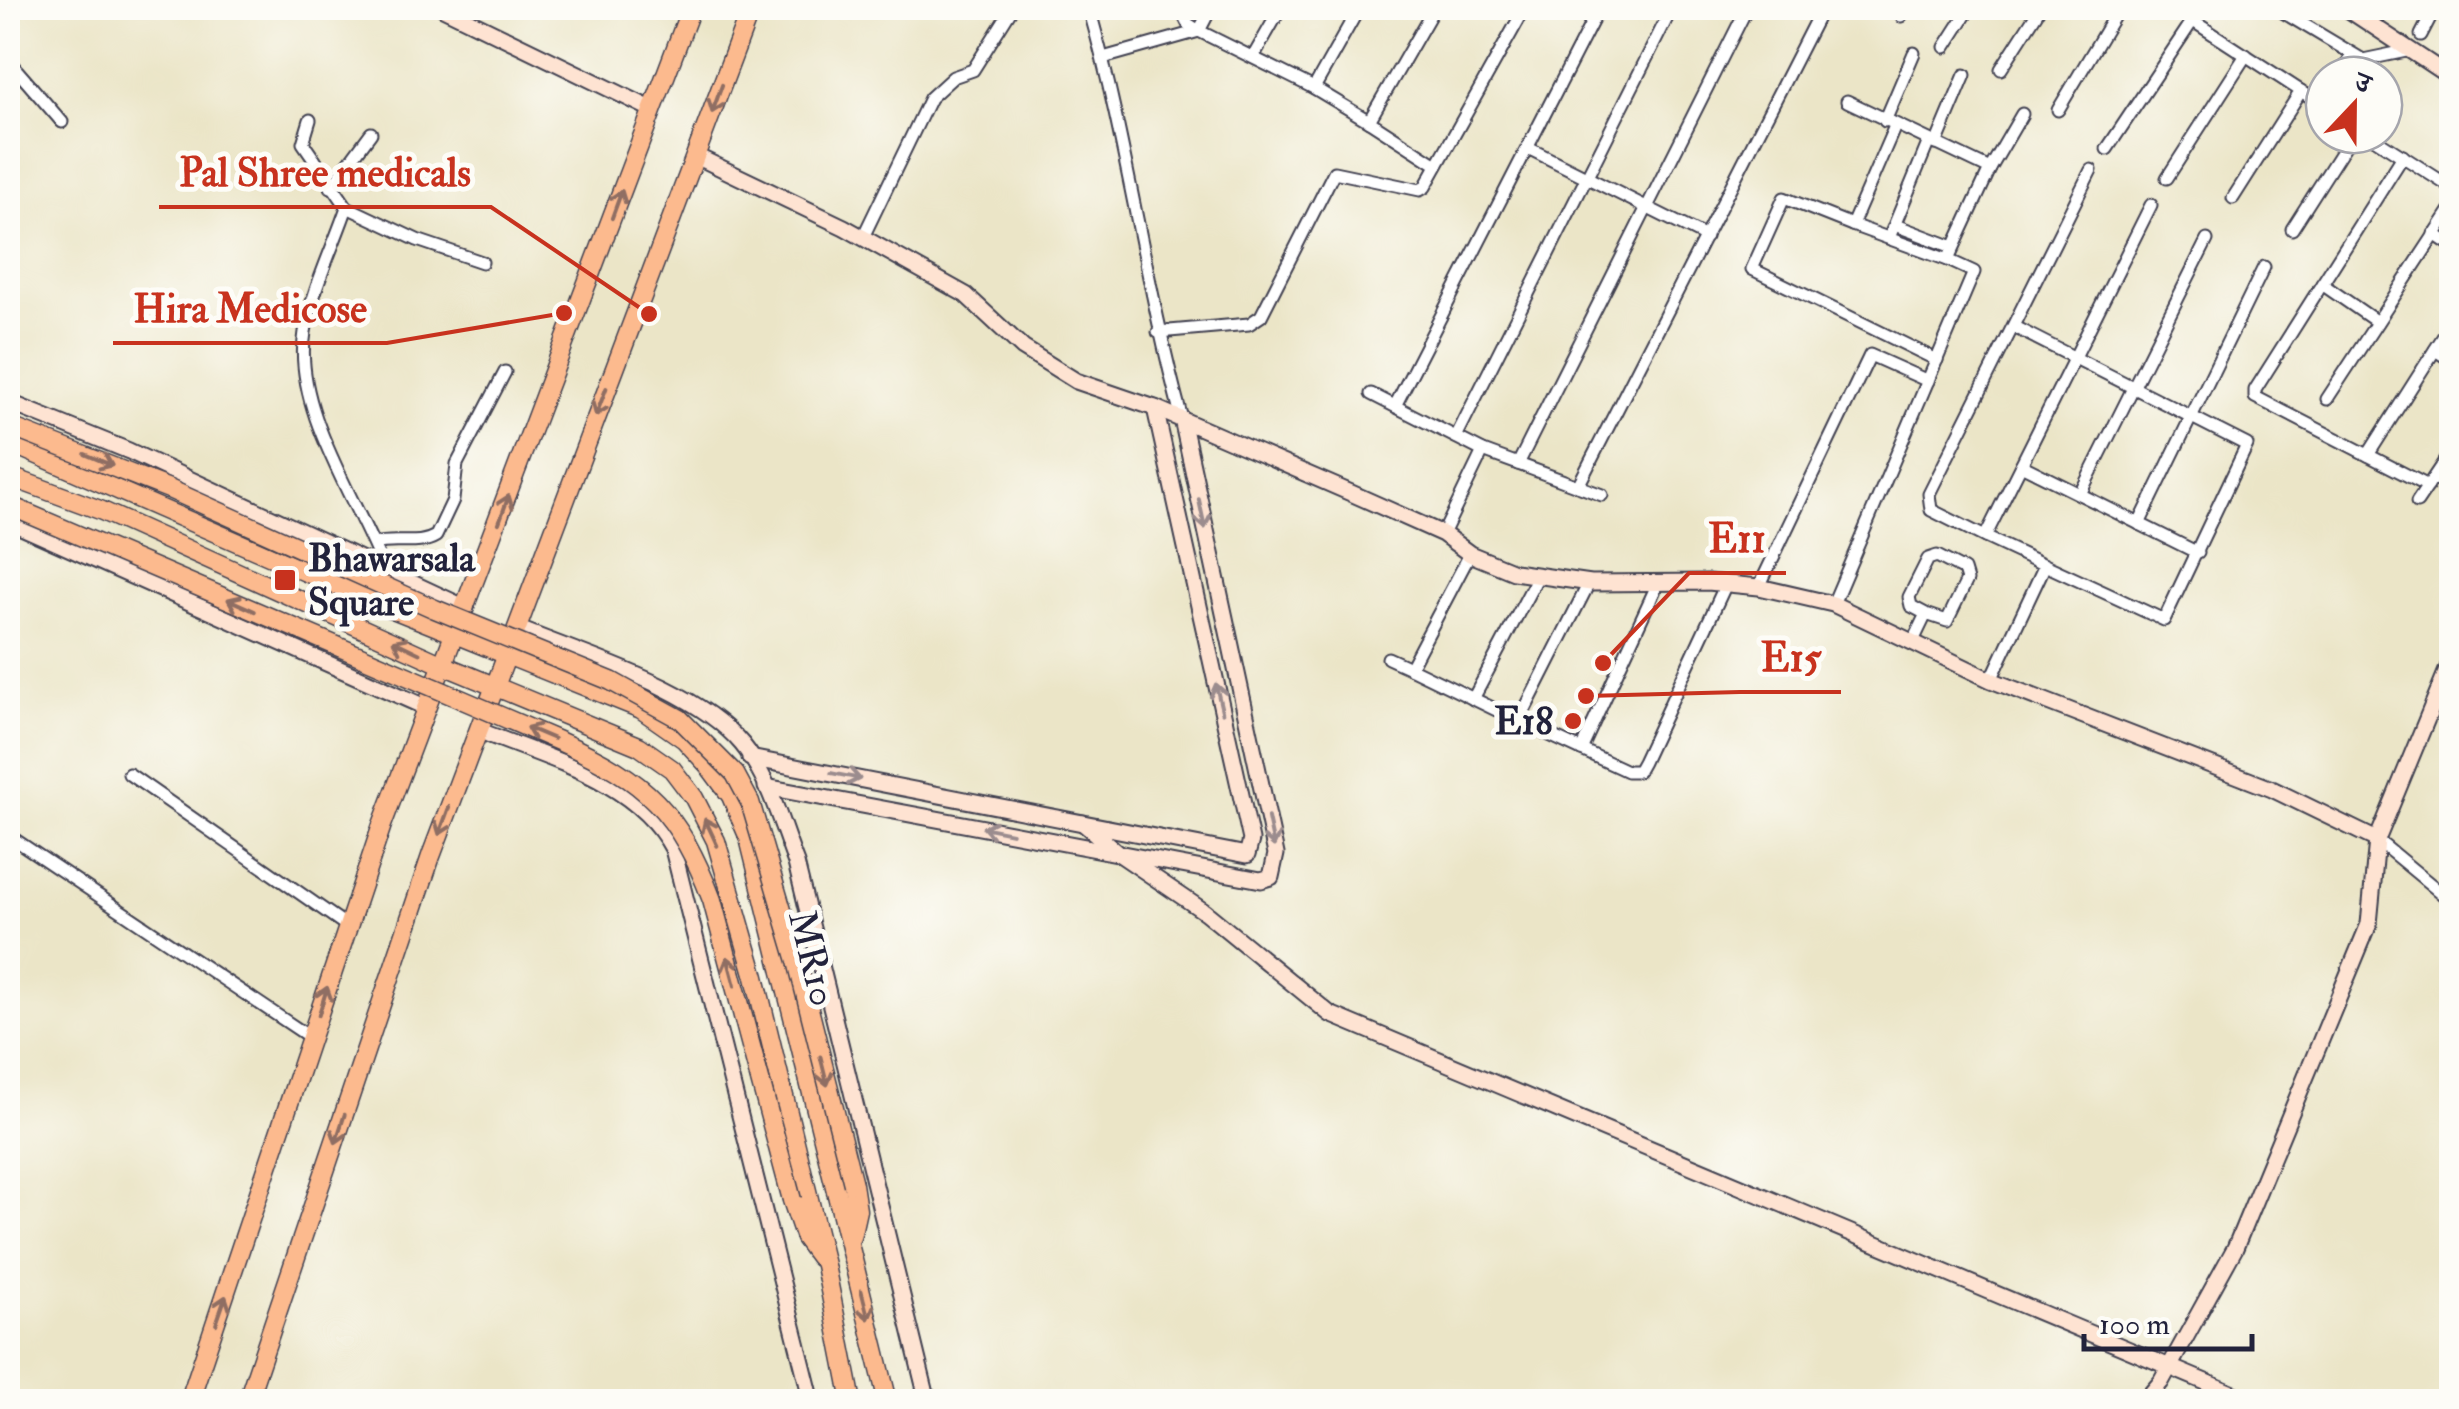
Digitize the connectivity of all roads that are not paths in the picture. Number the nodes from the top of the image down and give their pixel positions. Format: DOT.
graph roads {
  1 [pos="17,8"];
  2 [pos="443,8"];
  3 [pos="691,8"];
  4 [pos="751,8"];
  5 [pos="1012,8"];
  6 [pos="1088,8"];
  7 [pos="1180,8"];
  8 [pos="1211,8"];
  9 [pos="1281,8"];
  10 [pos="1359,8"];
  11 [pos="1434,8"];
  12 [pos="1525,8"];
  13 [pos="1598,8"];
  14 [pos="1672,8"];
  15 [pos="1747,8"];
  16 [pos="1822,8"];
  17 [pos="1970,8"];
  18 [pos="2040,8"];
  19 [pos="2119,8"];
  20 [pos="2173,8"];
  21 [pos="2276,8"];
  22 [pos="2346,8"];
  23 [pos="2435,8"];
  24 [pos="8,18"];
  25 [pos="2193,20"];
  26 [pos="1198,31"];
  27 [pos="2421,35"];
  28 [pos="1945,46"];
  29 [pos="2411,50"];
  30 [pos="1914,52"];
  31 [pos="2246,55"];
  32 [pos="2349,55"];
  33 [pos="2393,55"];
  34 [pos="1253,57"];
  35 [pos="1103,58"];
  36 [pos="8,60"];
  37 [pos="2001,69"];
  38 [pos="1965,75"];
  39 [pos="2452,78"];
  40 [pos="1314,88"];
  41 [pos="2301,90"];
  42 [pos="2304,92"];
  43 [pos="1847,100"];
  44 [pos="652,110"];
  45 [pos="2058,110"];
  46 [pos="2022,114"];
  47 [pos="310,120"];
  48 [pos="1369,121"];
  49 [pos="62,122"];
  50 [pos="1890,123"];
  51 [pos="371,134"];
  52 [pos="1932,142"];
  53 [pos="1528,148"];
  54 [pos="2107,149"];
  55 [pos="2339,155"];
  56 [pos="696,156"];
  57 [pos="2402,156"];
  58 [pos="1437,166"];
  59 [pos="1990,169"];
  60 [pos="2091,170"];
  61 [pos="1587,177"];
  62 [pos="2167,178"];
  63 [pos="331,187"];
  64 [pos="2452,188"];
  65 [pos="2232,198"];
  66 [pos="2151,205"];
  67 [pos="346,207"];
  68 [pos="1648,208"];
  69 [pos="2452,208"];
  70 [pos="1852,225"];
  71 [pos="1895,225"];
  72 [pos="2292,229"];
  73 [pos="2434,234"];
  74 [pos="863,237"];
  75 [pos="1706,237"];
  76 [pos="1889,238"];
  77 [pos="2207,240"];
  78 [pos="1954,246"];
  79 [pos="2452,246"];
  80 [pos="1948,260"];
  81 [pos="482,262"];
  82 [pos="2264,267"];
  83 [pos="2322,284"];
  84 [pos="2377,322"];
  85 [pos="2452,323"];
  86 [pos="2016,328"];
  87 [pos="1158,332"];
  88 [pos="2434,350"];
  89 [pos="2074,357"];
  90 [pos="1937,360"];
  91 [pos="2452,361"];
  92 [pos="505,372"];
  93 [pos="1928,381"];
  94 [pos="2134,385"];
  95 [pos="1372,394"];
  96 [pos="2327,399"];
  97 [pos="8,402"];
  98 [pos="1396,406"];
  99 [pos="1155,408"];
  100 [pos="2193,415"];
  101 [pos="1182,419"];
  102 [pos="8,426"];
  103 [pos="1456,438"];
  104 [pos="8,442"];
  105 [pos="2452,450"];
  106 [pos="1483,451"];
  107 [pos="2368,455"];
  108 [pos="1518,464"];
  109 [pos="2022,465"];
  110 [pos="8,476"];
  111 [pos="1578,486"];
  112 [pos="2428,486"];
  113 [pos="2080,494"];
  114 [pos="1602,495"];
  115 [pos="2417,502"];
  116 [pos="8,504"];
  117 [pos="8,520"];
  118 [pos="2139,524"];
  119 [pos="1443,534"];
  120 [pos="1985,537"];
  121 [pos="374,544"];
  122 [pos="2198,553"];
  123 [pos="1470,554"];
  124 [pos="2044,565"];
  125 [pos="385,572"];
  126 [pos="1538,576"];
  127 [pos="1590,583"];
  128 [pos="1658,583"];
  129 [pos="1726,584"];
  130 [pos="1759,587"];
  131 [pos="1833,604"];
  132 [pos="466,608"];
  133 [pos="1926,614"];
  134 [pos="516,628"];
  135 [pos="457,633"];
  136 [pos="1914,641"];
  137 [pos="508,653"];
  138 [pos="1388,658"];
  139 [pos="2452,658"];
  140 [pos="444,664"];
  141 [pos="1410,668"];
  142 [pos="1991,680"];
  143 [pos="495,686"];
  144 [pos="1473,699"];
  145 [pos="426,708"];
  146 [pos="1520,722"];
  147 [pos="478,730"];
  148 [pos="1580,750"];
  149 [pos="750,758"];
  150 [pos="130,774"];
  151 [pos="766,787"];
  152 [pos="1083,823"];
  153 [pos="8,835"];
  154 [pos="2377,840"];
  155 [pos="1118,853"];
  156 [pos="2452,902"];
  157 [pos="347,926"];
  158 [pos="311,1038"];
  159 [pos="850,1243"];
  160 [pos="825,1265"];
  161 [pos="2172,1364"];
  162 [pos="188,1402"];
  163 [pos="246,1402"];
  164 [pos="812,1402"];
  165 [pos="852,1402"];
  166 [pos="888,1402"];
  167 [pos="928,1402"];
  168 [pos="2144,1402"];
  169 [pos="2253,1402"];
  1 -- 24 [label="street"];
  2 -- 44 [label="street"];
  3 -- 44 [label="main road"];
  4 -- 56 [label="main road, one-way"];
  5 -- 74 [label="street"];
  6 -- 35 [label="street"];
  7 -- 26 [label="street"];
  8 -- 26 [label="street"];
  9 -- 34 [label="street"];
  10 -- 40 [label="street"];
  11 -- 48 [label="street"];
  12 -- 58 [label="street"];
  13 -- 53 [label="street"];
  14 -- 61 [label="street"];
  15 -- 68 [label="street"];
  16 -- 75 [label="street"];
  17 -- 28 [label="street"];
  18 -- 37 [label="street"];
  19 -- 45 [label="street"];
  20 -- 25 [label="street"];
  21 -- 32 [label="street"];
  22 -- 29 [label="street"];
  23 -- 27 [label="street"];
  25 -- 31 [label="street"];
  25 -- 54 [label="street"];
  26 -- 34 [label="street"];
  26 -- 35 [label="street"];
  29 -- 33 [label="street"];
  29 -- 39 [label="street"];
  30 -- 50 [label="street"];
  31 -- 41 [label="street"];
  31 -- 62 [label="street"];
  34 -- 40 [label="street"];
  35 -- 87 [label="street"];
  36 -- 49 [label="street"];
  38 -- 52 [label="street"];
  40 -- 48 [label="street"];
  41 -- 42 [label="street"];
  41 -- 65 [label="street"];
  43 -- 50 [label="street"];
  132 -- 44 [label="main road, one-way"];
  46 -- 59 [label="street"];
  47 -- 63 [label="street"];
  48 -- 58 [label="street"];
  50 -- 52 [label="street"];
  50 -- 70 [label="street"];
  51 -- 63 [label="street"];
  52 -- 59 [label="street"];
  52 -- 71 [label="street"];
  53 -- 61 [label="street"];
  53 -- 98 [label="street"];
  55 -- 72 [label="street"];
  56 -- 74 [label="street"];
  56 -- 134 [label="main road, one-way"];
  57 -- 64 [label="street"];
  57 -- 83 [label="street"];
  58 -- 87 [label="street"];
  59 -- 78 [label="street"];
  60 -- 86 [label="street"];
  61 -- 68 [label="street"];
  61 -- 103 [label="street"];
  63 -- 67 [label="street"];
  66 -- 89 [label="street"];
  67 -- 81 [label="street"];
  67 -- 121 [label="street"];
  68 -- 75 [label="street"];
  68 -- 108 [label="street"];
  69 -- 73 [label="street"];
  70 -- 76 [label="street"];
  70 -- 90 [label="street"];
  71 -- 76 [label="street"];
  71 -- 78 [label="street"];
  73 -- 79 [label="street"];
  73 -- 84 [label="street"];
  74 -- 99 [label="street"];
  75 -- 111 [label="street"];
  76 -- 80 [label="street"];
  77 -- 94 [label="street"];
  78 -- 80 [label="street"];
  80 -- 90 [label="street"];
  82 -- 100 [label="street"];
  83 -- 84 [label="street"];
  83 -- 107 [label="street"];
  84 -- 96 [label="street"];
  85 -- 88 [label="street"];
  86 -- 89 [label="street"];
  86 -- 120 [label="street"];
  87 -- 101 [label="street"];
  88 -- 91 [label="street"];
  88 -- 107 [label="street"];
  89 -- 94 [label="street"];
  89 -- 109 [label="street"];
  90 -- 93 [label="street"];
  92 -- 121 [label="street"];
  93 -- 130 [label="street"];
  93 -- 131 [label="street"];
  94 -- 100 [label="street"];
  94 -- 113 [label="street"];
  95 -- 98 [label="street"];
  97 -- 125 [label="street"];
  98 -- 103 [label="street"];
  99 -- 101 [label="street"];
  152 -- 99 [label="street, one-way"];
  100 -- 118 [label="street"];
  100 -- 122 [label="street"];
  101 -- 119 [label="street"];
  101 -- 155 [label="street, one-way"];
  102 -- 159 [label="main road, one-way, bridge"];
  103 -- 106 [label="street"];
  104 -- 135 [label="main road, MR10"];
  105 -- 112 [label="street"];
  106 -- 108 [label="street"];
  106 -- 119 [label="street"];
  107 -- 112 [label="street"];
  108 -- 111 [label="street"];
  109 -- 113 [label="street"];
  109 -- 120 [label="street"];
  140 -- 110 [label="main road, MR10, one-way"];
  111 -- 114 [label="street"];
  112 -- 115 [label="street"];
  113 -- 118 [label="street"];
  160 -- 116 [label="main road, one-way, bridge"];
  117 -- 145 [label="street"];
  118 -- 122 [label="street"];
  119 -- 123 [label="street"];
  120 -- 124 [label="street"];
  121 -- 125 [label="street"];
  122 -- 124 [label="street"];
  123 -- 126 [label="street"];
  123 -- 141 [label="street"];
  124 -- 142 [label="street"];
  125 -- 132 [label="street"];
  126 -- 127 [label="street"];
  126 -- 144 [label="street"];
  127 -- 128 [label="street"];
  127 -- 146 [label="street"];
  128 -- 129 [label="street"];
  128 -- 148 [label="street"];
  129 -- 130 [label="street"];
  129 -- 148 [label="street"];
  130 -- 131 [label="street"];
  131 -- 136 [label="street"];
  132 -- 135 [label="main road"];
  133 -- 133 [label="street"];
  133 -- 136 [label="street"];
  134 -- 137 [label="main road"];
  134 -- 149 [label="street"];
  135 -- 137 [label="main road, MR10"];
  135 -- 140 [label="main road"];
  136 -- 142 [label="street"];
  137 -- 143 [label="main road"];
  137 -- 159 [label="main road, MR10"];
  138 -- 141 [label="street"];
  139 -- 154 [label="street"];
  140 -- 143 [label="main road, MR10"];
  140 -- 145 [label="main road"];
  141 -- 144 [label="street"];
  142 -- 154 [label="street"];
  143 -- 147 [label="main road"];
  160 -- 143 [label="main road, MR10, one-way"];
  144 -- 146 [label="street"];
  145 -- 157 [label="main road"];
  146 -- 148 [label="street"];
  147 -- 163 [label="main road, one-way"];
  147 -- 164 [label="street"];
  149 -- 151 [label="street"];
  149 -- 152 [label="street, one-way"];
  150 -- 157 [label="street"];
  155 -- 151 [label="street, one-way"];
  151 -- 167 [label="street"];
  152 -- 155 [label="street"];
  153 -- 158 [label="street"];
  154 -- 156 [label="street"];
  154 -- 161 [label="street"];
  155 -- 161 [label="street"];
  158 -- 157 [label="main road, one-way"];
  162 -- 158 [label="main road, one-way"];
  159 -- 166 [label="main road, MR10, one-way"];
  160 -- 165 [label="main road, MR10"];
  161 -- 168 [label="street"];
  161 -- 169 [label="street"];
}
